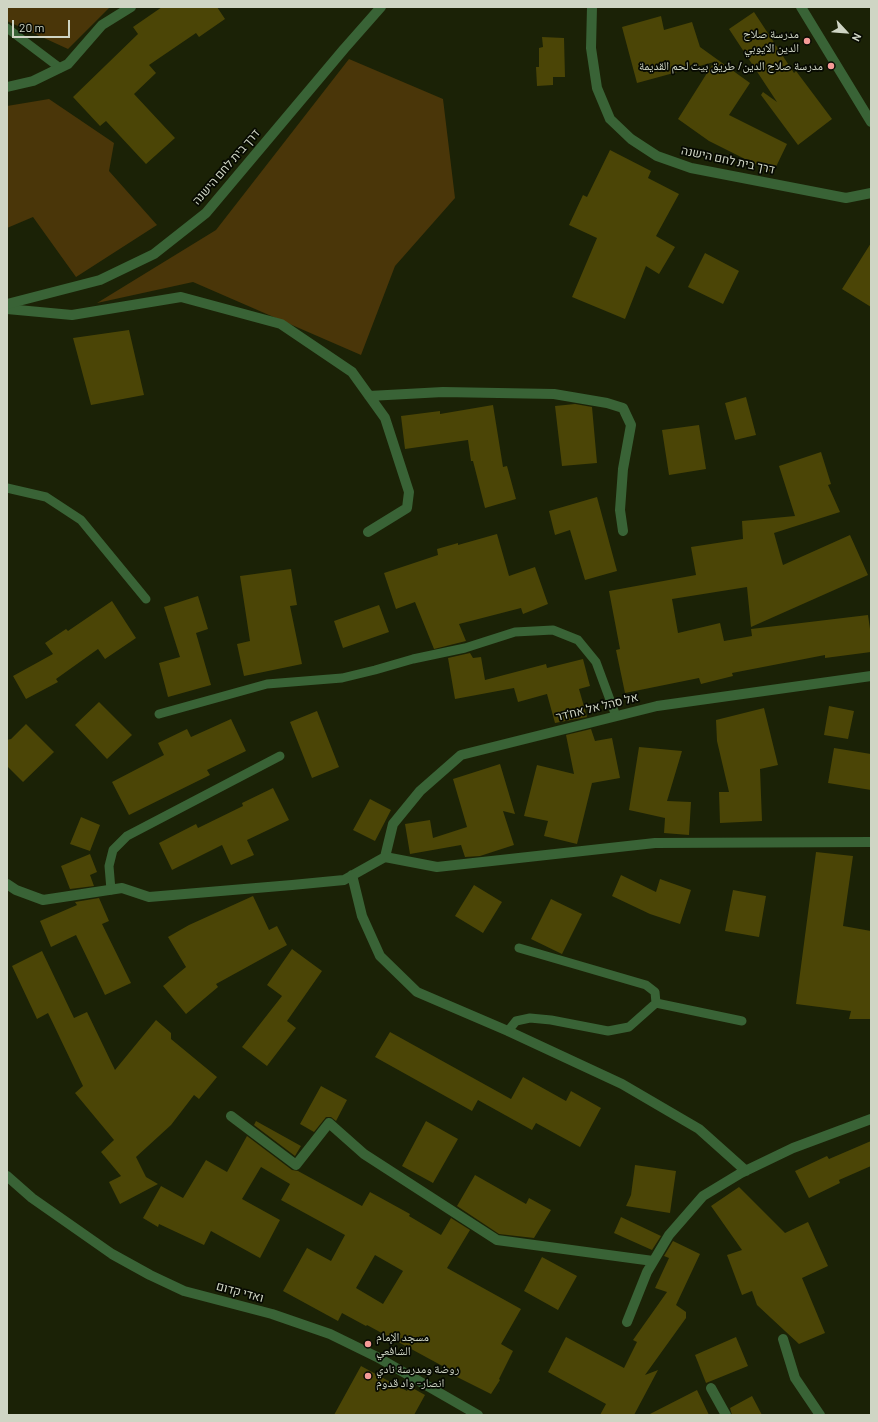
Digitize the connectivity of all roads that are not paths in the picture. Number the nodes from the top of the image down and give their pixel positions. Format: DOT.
graph roads {
  1 [pos="131,7"];
  2 [pos="381,7"];
  3 [pos="592,7"];
  4 [pos="801,7"];
  5 [pos="7,28"];
  6 [pos="60,68"];
  7 [pos="7,87"];
  8 [pos="871,122"];
  9 [pos="871,193"];
  10 [pos="7,304"];
  11 [pos="7,309"];
  12 [pos="369,396"];
  13 [pos="7,488"];
  14 [pos="623,531"];
  15 [pos="368,532"];
  16 [pos="146,599"];
  17 [pos="871,676"];
  18 [pos="159,714"];
  19 [pos="616,716"];
  20 [pos="280,756"];
  21 [pos="871,842"];
  22 [pos="385,857"];
  23 [pos="352,875"];
  24 [pos="7,884"];
  25 [pos="112,890"];
  26 [pos="519,948"];
  27 [pos="656,1003"];
  28 [pos="742,1021"];
  29 [pos="508,1031"];
  30 [pos="230,1116"];
  31 [pos="871,1119"];
  32 [pos="746,1171"];
  33 [pos="7,1176"];
  34 [pos="653,1261"];
  35 [pos="627,1322"];
  36 [pos="784,1338"];
  37 [pos="711,1388"];
  38 [pos="478,1415"];
  39 [pos="726,1415"];
  40 [pos="820,1415"];
  1 -- 6 [label="street"];
  2 -- 10 [label="street, דרך בית לחם הישנה"];
  3 -- 9 [label="street, דרך בית לחם הישנה"];
  4 -- 8 [label="street"];
  5 -- 6 [label="lane"];
  6 -- 7 [label="street"];
  11 -- 12 [label="street"];
  12 -- 14 [label="street"];
  12 -- 15 [label="street"];
  13 -- 16 [label="lane"];
  17 -- 19 [label="street, אל סהל אל אח'דר"];
  18 -- 19 [label="lane"];
  19 -- 22 [label="street, אל סהל אל אח'דר"];
  20 -- 25 [label="lane"];
  21 -- 22 [label="street"];
  22 -- 23 [label="street"];
  23 -- 25 [label="street"];
  23 -- 29 [label="street"];
  24 -- 25 [label="street"];
  26 -- 27 [label="lane"];
  27 -- 28 [label="lane"];
  27 -- 29 [label="lane"];
  29 -- 32 [label="street"];
  30 -- 34 [label="street"];
  31 -- 32 [label="street"];
  32 -- 34 [label="street"];
  33 -- 38 [label="street, ואדי קדום"];
  34 -- 35 [label="street"];
  36 -- 40 [label="street"];
  37 -- 39 [label="street"];
}
